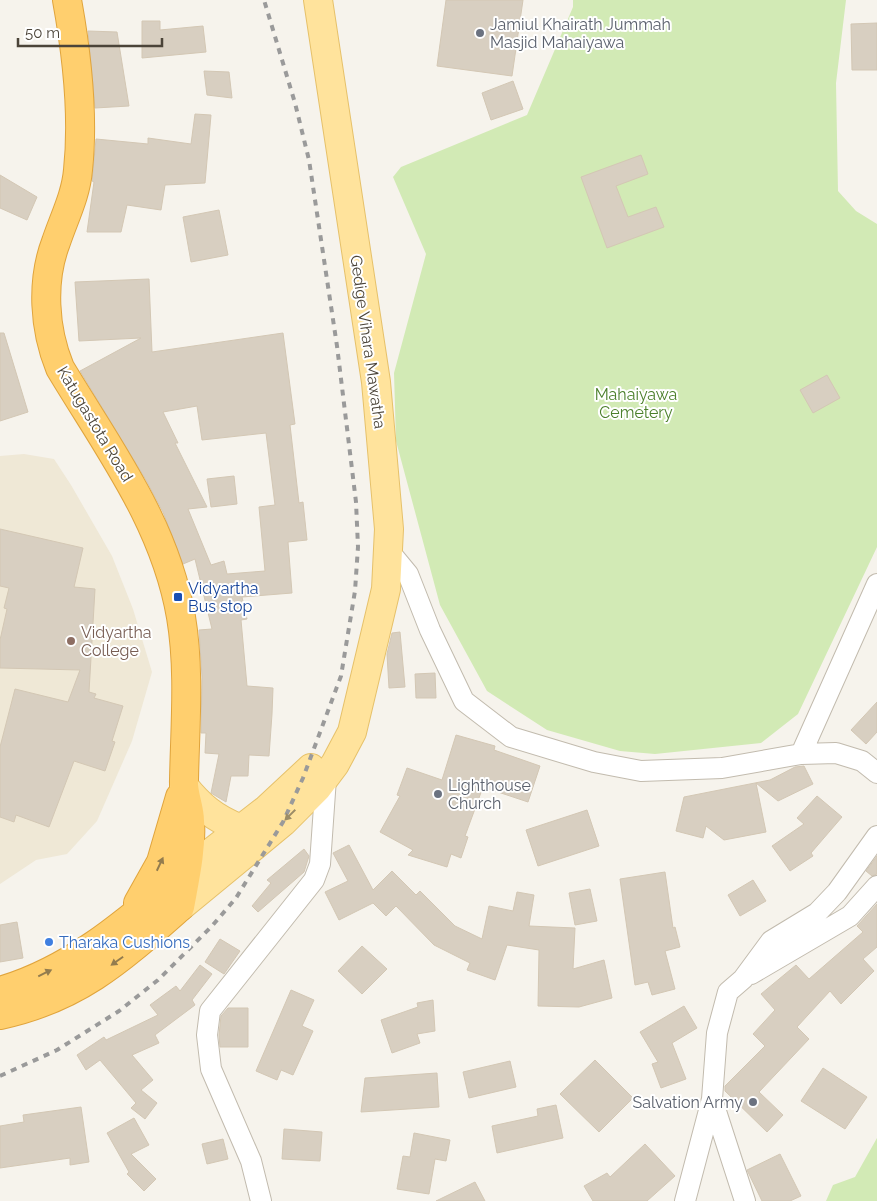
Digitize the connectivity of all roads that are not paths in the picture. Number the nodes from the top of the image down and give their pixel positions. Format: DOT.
graph roads {
  1 [pos="67,0"];
  2 [pos="318,0"];
  3 [pos="389,551"];
  4 [pos="877,584"];
  5 [pos="362,684"];
  6 [pos="801,754"];
  7 [pos="877,773"];
  8 [pos="326,778"];
  9 [pos="184,786"];
  10 [pos="239,828"];
  11 [pos="877,836"];
  12 [pos="186,872"];
  13 [pos="877,886"];
  14 [pos="180,907"];
  15 [pos="127,921"];
  16 [pos="743,978"];
  17 [pos="0,991"];
  18 [pos="0,1015"];
  19 [pos="712,1099"];
  20 [pos="261,1201"];
  21 [pos="685,1201"];
  22 [pos="745,1201"];
  1 -- 9 [label="highway, Katugastota Road"];
  2 -- 3 [label="main road, Gedige Vihara Mawatha"];
  3 -- 5 [label="main road, Gedige Vihara Mawatha"];
  3 -- 6 [label="street"];
  4 -- 6 [label="street"];
  5 -- 8 [label="main road, Gedige Vihara Mawatha"];
  5 -- 10 [label="main road, Gedige Vihara Mawatha"];
  6 -- 7 [label="street"];
  8 -- 14 [label="main road, Gedige Vihara Mawatha, one-way"];
  8 -- 20 [label="street"];
  9 -- 10 [label="main road"];
  9 -- 12 [label="highway, Katugastota Road"];
  15 -- 9 [label="highway, Katugastota Road, one-way"];
  10 -- 12 [label="main road, Gedige Vihara Mawatha"];
  11 -- 16 [label="street"];
  12 -- 14 [label="highway, Katugastota Road"];
  12 -- 15 [label="highway"];
  13 -- 16 [label="street"];
  14 -- 18 [label="highway, one-way"];
  17 -- 15 [label="highway, Katugastota Road, one-way"];
  16 -- 19 [label="street"];
  19 -- 21 [label="street"];
  19 -- 22 [label="street"];
}
